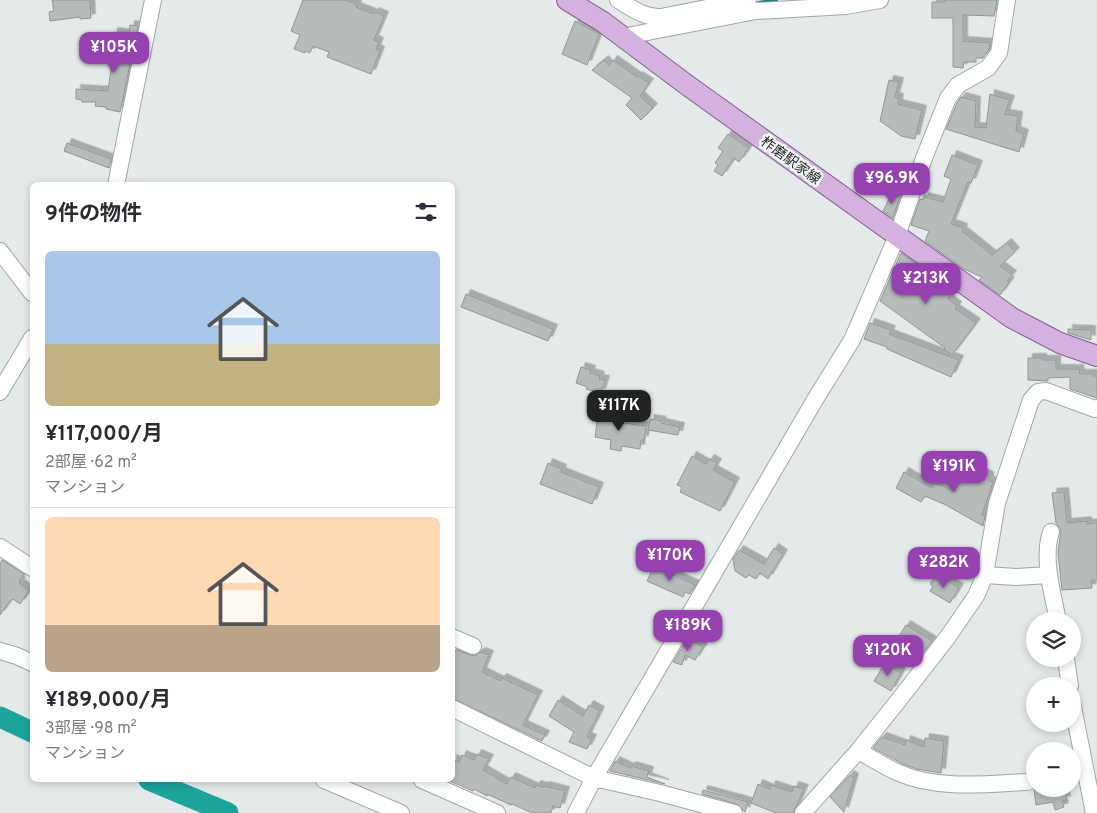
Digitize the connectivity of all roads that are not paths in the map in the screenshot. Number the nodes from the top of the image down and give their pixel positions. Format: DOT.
graph roads {
  1 [pos="153,0"];
  2 [pos="618,0"];
  3 [pos="748,0"];
  4 [pos="880,0"];
  5 [pos="1008,0"];
  6 [pos="578,3"];
  7 [pos="846,3"];
  8 [pos="784,4"];
  9 [pos="622,37"];
  10 [pos="117,182"];
  11 [pos="897,236"];
  12 [pos="0,251"];
  13 [pos="30,289"];
  14 [pos="30,341"];
  15 [pos="1097,356"];
  16 [pos="0,392"];
  17 [pos="1097,408"];
  18 [pos="1051,532"];
  19 [pos="0,547"];
  20 [pos="30,567"];
  21 [pos="985,575"];
  22 [pos="1049,576"];
  23 [pos="1056,612"];
  24 [pos="455,638"];
  25 [pos="473,646"];
  26 [pos="0,652"];
  27 [pos="30,662"];
  28 [pos="455,709"];
  29 [pos="1078,732"];
  30 [pos="858,751"];
  31 [pos="594,778"];
  32 [pos="329,782"];
  33 [pos="427,782"];
  34 [pos="1026,782"];
  35 [pos="401,813"];
  36 [pos="497,813"];
  37 [pos="576,813"];
  38 [pos="734,813"];
  39 [pos="803,813"];
  40 [pos="1094,813"];
  1 -- 10 [label="street"];
  2 -- 3 [label="street"];
  4 -- 7 [label="street"];
  5 -- 11 [label="street"];
  6 -- 9 [label="main road, 柞磨駅家線"];
  7 -- 8 [label="street"];
  8 -- 9 [label="street"];
  9 -- 11 [label="main road, 柞磨駅家線"];
  11 -- 15 [label="main road, 柞磨駅家線"];
  11 -- 31 [label="street"];
  12 -- 13 [label="street"];
  14 -- 16 [label="street"];
  17 -- 21 [label="street"];
  18 -- 22 [label="street"];
  19 -- 20 [label="street"];
  21 -- 22 [label="street"];
  21 -- 30 [label="street"];
  22 -- 23 [label="street"];
  24 -- 25 [label="street"];
  26 -- 27 [label="street"];
  28 -- 31 [label="street"];
  29 -- 40 [label="street"];
  30 -- 34 [label="street"];
  30 -- 39 [label="street"];
  31 -- 37 [label="street"];
  31 -- 38 [label="street"];
  32 -- 35 [label="street"];
  33 -- 36 [label="street"];
}
